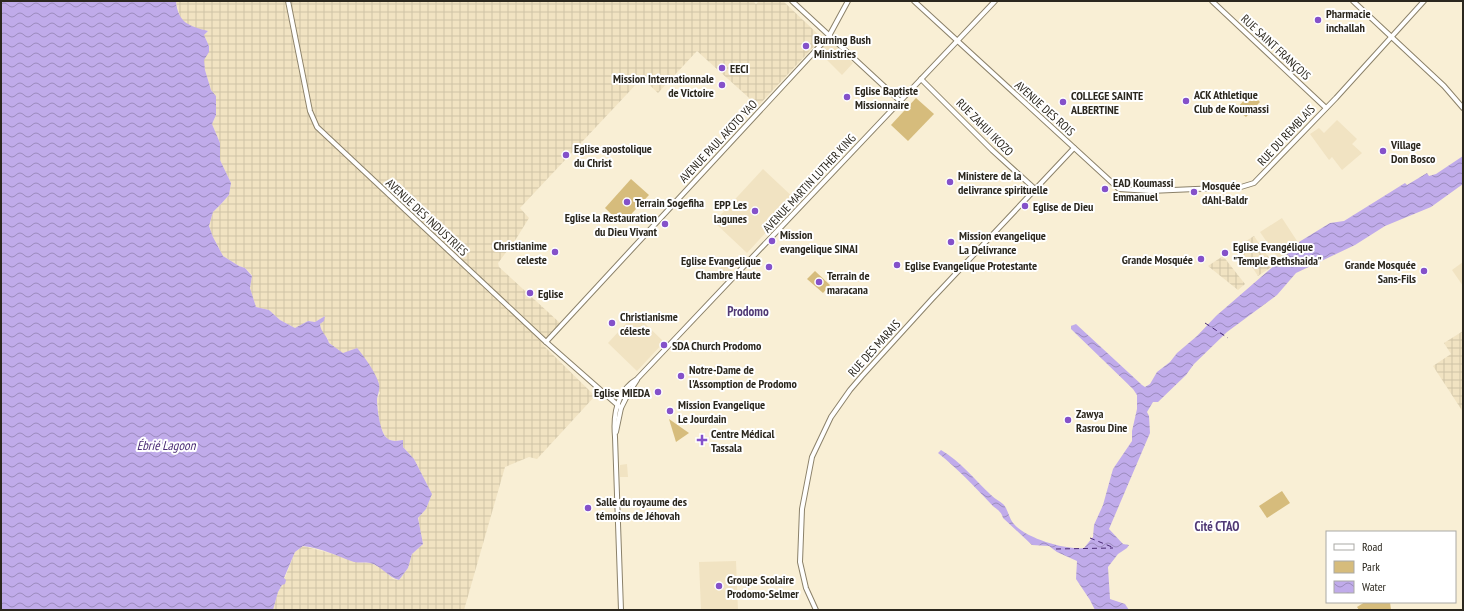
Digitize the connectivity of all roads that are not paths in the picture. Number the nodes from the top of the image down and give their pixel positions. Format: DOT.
graph roads {
  1 [pos="288,1"];
  2 [pos="792,1"];
  3 [pos="848,1"];
  4 [pos="914,1"];
  5 [pos="995,1"];
  6 [pos="1212,1"];
  7 [pos="1353,1"];
  8 [pos="1424,1"];
  9 [pos="829,36"];
  10 [pos="1391,36"];
  11 [pos="958,40"];
  12 [pos="921,79"];
  13 [pos="900,101"];
  14 [pos="1326,108"];
  15 [pos="1463,108"];
  16 [pos="1074,148"];
  17 [pos="1119,189"];
  18 [pos="1035,190"];
  19 [pos="546,342"];
  20 [pos="637,379"];
  21 [pos="616,405"];
  22 [pos="621,408"];
  23 [pos="615,437"];
  24 [pos="621,610"];
  25 [pos="816,610"];
  1 -- 19 [label="street, AVENUE DES INDUSTRIES"];
  2 -- 9 [label="street"];
  3 -- 9 [label="street, AVENUE PAUL AKOTO YAO"];
  4 -- 11 [label="street, AVENUE DES ROIS"];
  5 -- 11 [label="street, AVENUE MARTIN LUTHER KING"];
  6 -- 14 [label="street, RUE SAINT FRANÇOIS"];
  7 -- 10 [label="street"];
  8 -- 10 [label="street, RUE DU REMBLAIS"];
  9 -- 13 [label="street"];
  9 -- 19 [label="street, AVENUE PAUL AKOTO YAO"];
  10 -- 14 [label="street, RUE DU REMBLAIS"];
  10 -- 15 [label="street"];
  11 -- 12 [label="street, AVENUE MARTIN LUTHER KING"];
  11 -- 16 [label="street, AVENUE DES ROIS"];
  12 -- 13 [label="street, AVENUE MARTIN LUTHER KING"];
  12 -- 18 [label="street, RUE ZAHUI IKOZO"];
  13 -- 20 [label="street, AVENUE MARTIN LUTHER KING"];
  14 -- 17 [label="street, RUE DU REMBLAIS"];
  16 -- 17 [label="street, AVENUE DES ROIS"];
  16 -- 18 [label="street, RUE DES MARAIS"];
  18 -- 25 [label="street, RUE DES MARAIS"];
  19 -- 21 [label="street, AVENUE DES INDUSTRIES"];
  20 -- 21 [label="street, AVENUE MARTIN LUTHER KING"];
  20 -- 22 [label="street, AVENUE MARTIN LUTHER KING"];
  21 -- 22 [label="street, AVENUE DES INDUSTRIES"];
  21 -- 23 [label="street, AVENUE MARTIN LUTHER KING"];
  22 -- 23 [label="street, AVENUE MARTIN LUTHER KING"];
  23 -- 24 [label="street, AVENUE MARTIN LUTHER KING"];
}
